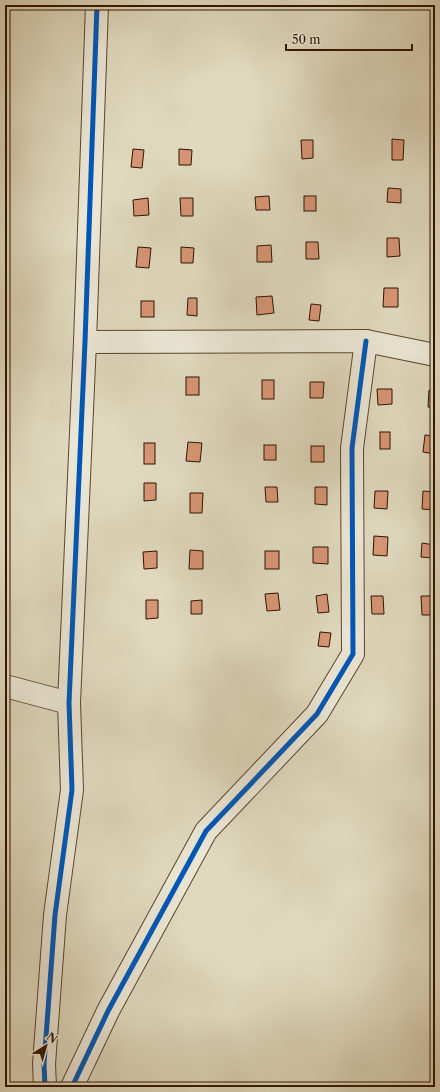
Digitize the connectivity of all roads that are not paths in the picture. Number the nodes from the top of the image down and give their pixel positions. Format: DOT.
graph roads {
  1 [pos="97,5"];
  2 [pos="366,341"];
  3 [pos="85,342"];
  4 [pos="435,355"];
  5 [pos="5,686"];
  6 [pos="69,703"];
  7 [pos="44,1087"];
  8 [pos="72,1087"];
  1 -- 3 [label="street"];
  2 -- 3 [label="street"];
  2 -- 4 [label="street"];
  2 -- 8 [label="street"];
  3 -- 6 [label="street"];
  5 -- 6 [label="street"];
  6 -- 7 [label="street"];
}
